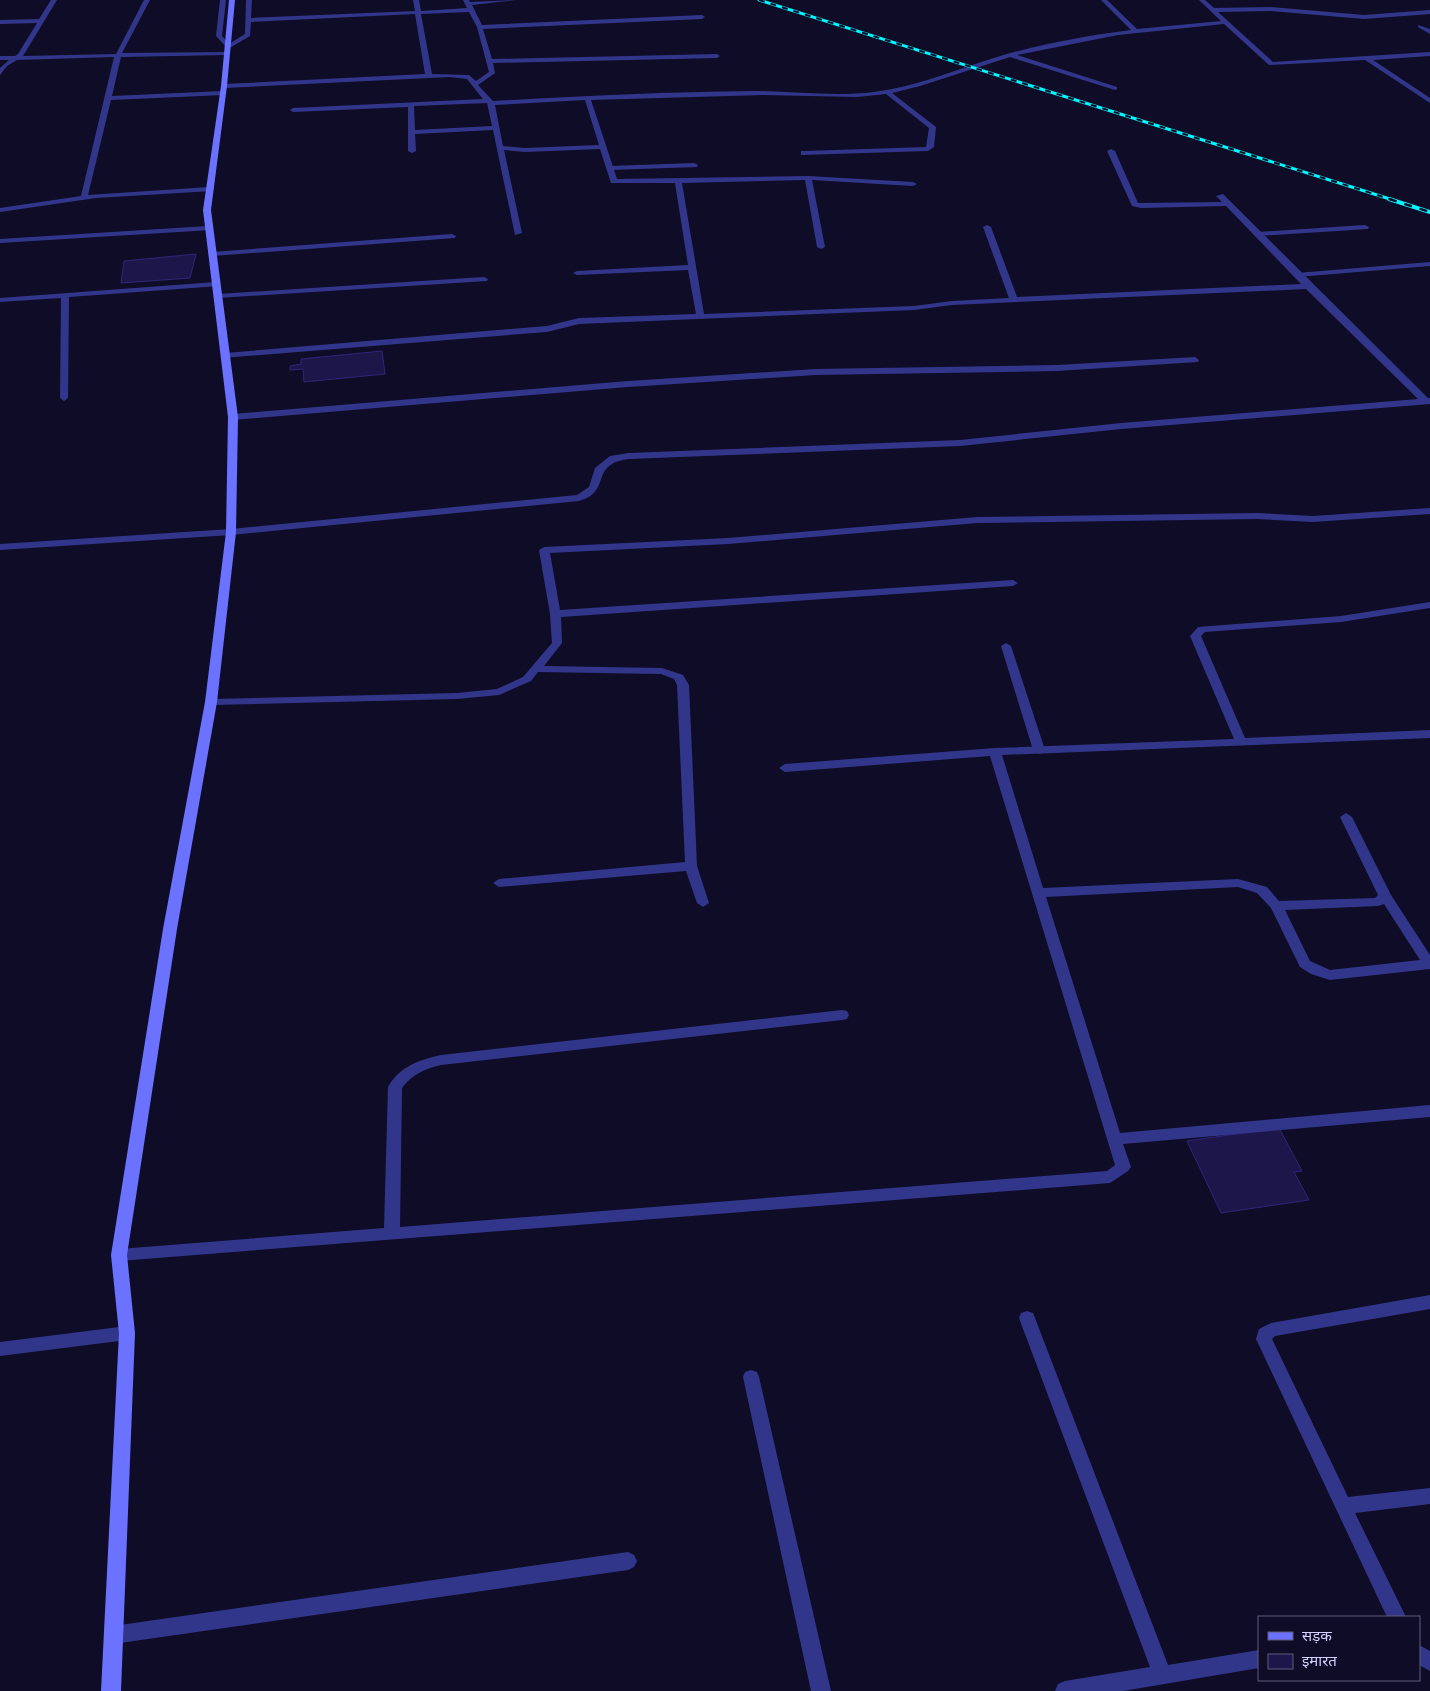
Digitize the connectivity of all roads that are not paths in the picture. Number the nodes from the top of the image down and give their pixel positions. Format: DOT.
graph roads {
  1 [pos="54,0"];
  2 [pos="146,0"];
  3 [pos="223,0"];
  4 [pos="232,0"];
  5 [pos="249,0"];
  6 [pos="416,0"];
  7 [pos="513,0"];
  8 [pos="1104,0"];
  9 [pos="1202,0"];
  10 [pos="467,2"];
  11 [pos="472,10"];
  12 [pos="1213,10"];
  13 [pos="1430,12"];
  14 [pos="419,13"];
  15 [pos="702,18"];
  16 [pos="249,20"];
  17 [pos="41,21"];
  18 [pos="0,22"];
  19 [pos="1226,22"];
  20 [pos="1420,26"];
  21 [pos="480,27"];
  22 [pos="1135,30"];
  23 [pos="1430,32"];
  24 [pos="228,45"];
  25 [pos="1430,54"];
  26 [pos="118,55"];
  27 [pos="1010,55"];
  28 [pos="716,56"];
  29 [pos="0,58"];
  30 [pos="16,58"];
  31 [pos="1366,58"];
  32 [pos="490,61"];
  33 [pos="0,73"];
  34 [pos="429,76"];
  35 [pos="475,84"];
  36 [pos="1115,88"];
  37 [pos="224,89"];
  38 [pos="887,92"];
  39 [pos="108,98"];
  40 [pos="588,101"];
  41 [pos="1430,101"];
  42 [pos="490,102"];
  43 [pos="412,104"];
  44 [pos="294,110"];
  45 [pos="496,128"];
  46 [pos="412,132"];
  47 [pos="603,147"];
  48 [pos="500,148"];
  49 [pos="412,151"];
  50 [pos="1111,151"];
  51 [pos="804,153"];
  52 [pos="694,165"];
  53 [pos="610,168"];
  54 [pos="808,178"];
  55 [pos="678,181"];
  56 [pos="913,184"];
  57 [pos="209,189"];
  58 [pos="1220,196"];
  59 [pos="84,198"];
  60 [pos="1228,204"];
  61 [pos="0,210"];
  62 [pos="987,227"];
  63 [pos="1365,227"];
  64 [pos="208,228"];
  65 [pos="518,234"];
  66 [pos="1257,234"];
  67 [pos="452,236"];
  68 [pos="0,241"];
  69 [pos="821,247"];
  70 [pos="212,254"];
  71 [pos="1430,264"];
  72 [pos="691,267"];
  73 [pos="577,274"];
  74 [pos="1297,276"];
  75 [pos="484,278"];
  76 [pos="1308,286"];
  77 [pos="217,290"];
  78 [pos="65,295"];
  79 [pos="0,300"];
  80 [pos="1014,300"];
  81 [pos="700,316"];
  82 [pos="225,356"];
  83 [pos="1195,360"];
  84 [pos="64,398"];
  85 [pos="1428,401"];
  86 [pos="233,417"];
  87 [pos="1430,511"];
  88 [pos="231,532"];
  89 [pos="0,547"];
  90 [pos="1013,583"];
  91 [pos="1430,605"];
  92 [pos="555,614"];
  93 [pos="1006,646"];
  94 [pos="535,669"];
  95 [pos="210,702"];
  96 [pos="1430,734"];
  97 [pos="1241,742"];
  98 [pos="1039,750"];
  99 [pos="995,752"];
  100 [pos="785,768"];
  101 [pos="1346,817"];
  102 [pos="691,866"];
  103 [pos="499,883"];
  104 [pos="1038,893"];
  105 [pos="1384,896"];
  106 [pos="703,903"];
  107 [pos="1276,906"];
  108 [pos="1429,964"];
  109 [pos="842,1015"];
  110 [pos="1430,1111"];
  111 [pos="1114,1139"];
  112 [pos="392,1232"];
  113 [pos="119,1255"];
  114 [pos="1430,1302"];
  115 [pos="1026,1318"];
  116 [pos="127,1333"];
  117 [pos="0,1350"];
  118 [pos="751,1377"];
  119 [pos="1430,1496"];
  120 [pos="1343,1506"];
  121 [pos="628,1561"];
  122 [pos="1398,1616"];
  123 [pos="113,1635"];
  124 [pos="1258,1659"];
  125 [pos="1162,1673"];
  126 [pos="111,1691"];
  127 [pos="822,1691"];
  128 [pos="1065,1691"];
  1 -- 17 [label="street"];
  2 -- 26 [label="street"];
  3 -- 24 [label="street"];
  4 -- 24 [label="street"];
  5 -- 16 [label="street"];
  6 -- 14 [label="street"];
  7 -- 10 [label="street"];
  8 -- 22 [label="street"];
  9 -- 12 [label="street"];
  10 -- 11 [label="street"];
  11 -- 14 [label="street"];
  11 -- 21 [label="street"];
  12 -- 13 [label="street"];
  12 -- 19 [label="street"];
  14 -- 16 [label="street"];
  14 -- 34 [label="street"];
  15 -- 21 [label="street"];
  16 -- 24 [label="street"];
  17 -- 18 [label="street"];
  17 -- 30 [label="street"];
  19 -- 22 [label="street"];
  19 -- 31 [label="street"];
  20 -- 23 [label="street"];
  21 -- 32 [label="street"];
  22 -- 27 [label="street"];
  24 -- 26 [label="street"];
  24 -- 37 [label="street"];
  25 -- 31 [label="street"];
  26 -- 30 [label="street"];
  26 -- 39 [label="street"];
  27 -- 36 [label="street"];
  27 -- 38 [label="street"];
  28 -- 32 [label="street"];
  29 -- 30 [label="street"];
  30 -- 33 [label="street"];
  31 -- 41 [label="street"];
  32 -- 35 [label="street"];
  34 -- 35 [label="street"];
  34 -- 37 [label="street"];
  35 -- 42 [label="street"];
  37 -- 39 [label="street"];
  37 -- 57 [label="street"];
  38 -- 40 [label="street"];
  38 -- 51 [label="street"];
  39 -- 59 [label="street"];
  40 -- 42 [label="street"];
  40 -- 47 [label="street"];
  42 -- 43 [label="street"];
  42 -- 45 [label="street"];
  43 -- 44 [label="street"];
  43 -- 46 [label="street"];
  45 -- 46 [label="street"];
  45 -- 48 [label="street"];
  46 -- 49 [label="street"];
  47 -- 48 [label="street"];
  47 -- 53 [label="street"];
  48 -- 65 [label="street"];
  50 -- 60 [label="street"];
  52 -- 53 [label="street"];
  53 -- 55 [label="street"];
  54 -- 55 [label="street"];
  54 -- 56 [label="street"];
  54 -- 69 [label="street"];
  55 -- 72 [label="street"];
  57 -- 59 [label="street"];
  57 -- 64 [label="street"];
  58 -- 60 [label="street"];
  59 -- 61 [label="street"];
  60 -- 66 [label="street"];
  62 -- 80 [label="street"];
  63 -- 66 [label="street"];
  64 -- 68 [label="street"];
  64 -- 70 [label="street"];
  66 -- 74 [label="street"];
  67 -- 70 [label="street"];
  70 -- 77 [label="street"];
  71 -- 74 [label="street"];
  72 -- 73 [label="street"];
  72 -- 81 [label="street"];
  74 -- 76 [label="street"];
  75 -- 77 [label="street"];
  76 -- 80 [label="street"];
  76 -- 85 [label="street"];
  77 -- 78 [label="street"];
  77 -- 82 [label="street"];
  78 -- 79 [label="street"];
  78 -- 84 [label="street"];
  80 -- 81 [label="street"];
  81 -- 82 [label="street"];
  82 -- 86 [label="street"];
  83 -- 86 [label="street"];
  85 -- 88 [label="street"];
  86 -- 88 [label="street"];
  87 -- 92 [label="street"];
  88 -- 89 [label="street"];
  88 -- 95 [label="street"];
  90 -- 92 [label="street"];
  91 -- 97 [label="street"];
  92 -- 94 [label="street"];
  93 -- 98 [label="street"];
  94 -- 95 [label="street"];
  94 -- 102 [label="street"];
  95 -- 113 [label="street"];
  96 -- 97 [label="street"];
  97 -- 98 [label="street"];
  98 -- 99 [label="street"];
  99 -- 100 [label="street"];
  99 -- 104 [label="street"];
  101 -- 105 [label="street"];
  102 -- 103 [label="street"];
  102 -- 106 [label="street"];
  104 -- 107 [label="street"];
  104 -- 111 [label="street"];
  105 -- 107 [label="street"];
  105 -- 108 [label="street"];
  107 -- 108 [label="street"];
  109 -- 112 [label="street"];
  110 -- 111 [label="street"];
  111 -- 112 [label="street"];
  112 -- 113 [label="street"];
  113 -- 116 [label="street"];
  114 -- 120 [label="street"];
  115 -- 125 [label="street"];
  116 -- 117 [label="street"];
  116 -- 123 [label="street"];
  118 -- 127 [label="street"];
  119 -- 120 [label="street"];
  120 -- 122 [label="street"];
  121 -- 123 [label="street"];
  123 -- 126 [label="street"];
  124 -- 125 [label="street"];
  125 -- 128 [label="street"];
}
